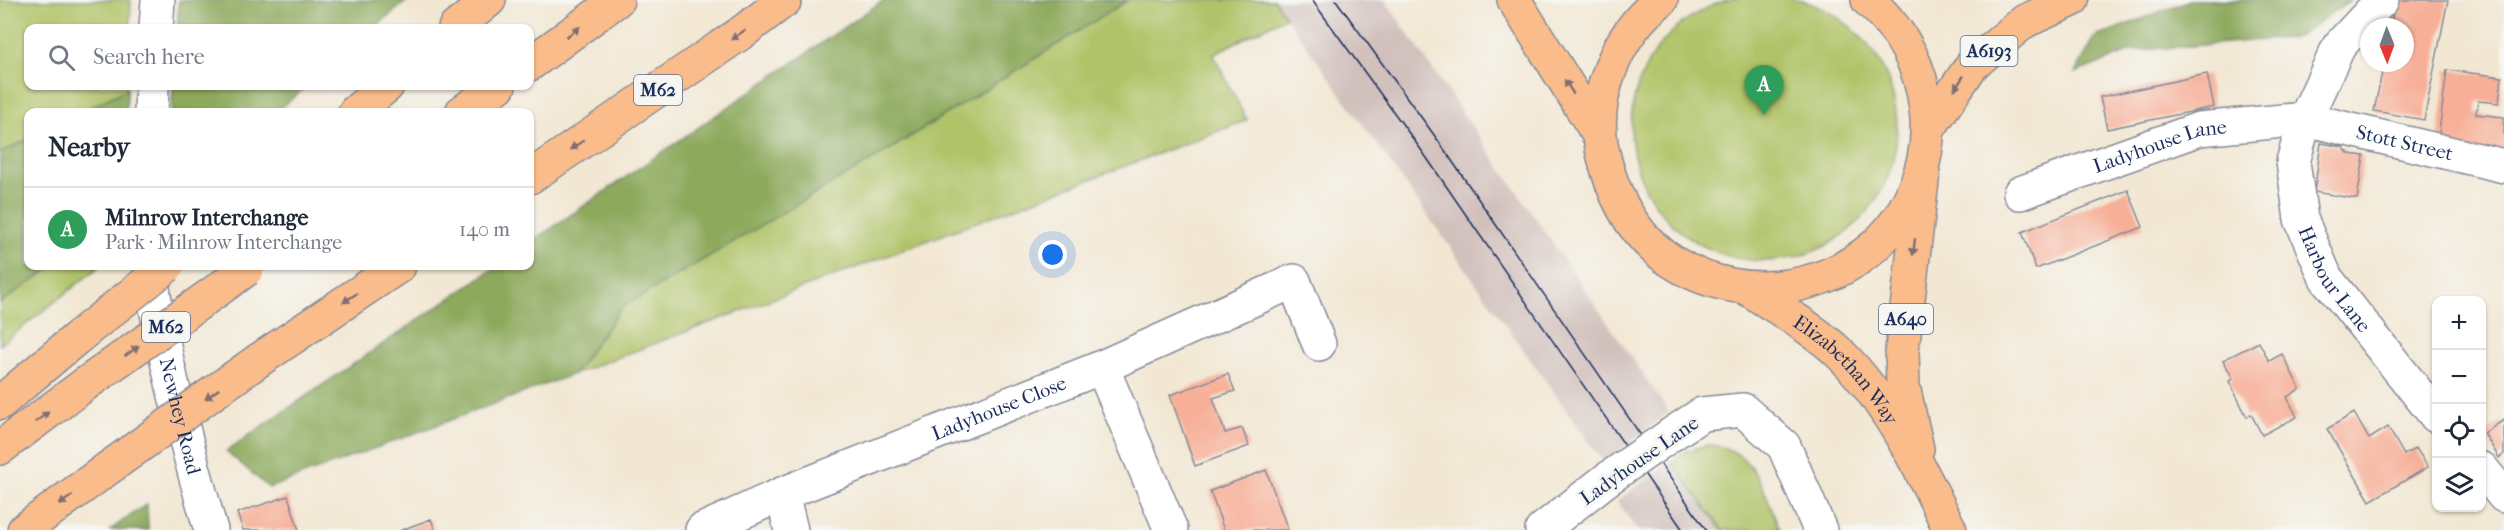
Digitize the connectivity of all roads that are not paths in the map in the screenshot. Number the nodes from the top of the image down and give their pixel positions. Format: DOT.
graph roads {
  1 [pos="158,0"];
  2 [pos="489,0"];
  3 [pos="617,0"];
  4 [pos="784,0"];
  5 [pos="1514,0"];
  6 [pos="1661,0"];
  7 [pos="1868,0"];
  8 [pos="2072,0"];
  9 [pos="2382,0"];
  10 [pos="156,24"];
  11 [pos="460,24"];
  12 [pos="534,61"];
  13 [pos="152,90"];
  14 [pos="382,90"];
  15 [pos="493,90"];
  16 [pos="151,108"];
  17 [pos="359,108"];
  18 [pos="468,108"];
  19 [pos="2305,119"];
  20 [pos="1929,128"];
  21 [pos="1600,137"];
  22 [pos="2504,166"];
  23 [pos="1923,168"];
  24 [pos="534,174"];
  25 [pos="2020,193"];
  26 [pos="151,270"];
  27 [pos="162,270"];
  28 [pos="245,270"];
  29 [pos="393,270"];
  30 [pos="1750,290"];
  31 [pos="1318,344"];
  32 [pos="1102,367"];
  33 [pos="0,403"];
  34 [pos="2432,411"];
  35 [pos="0,448"];
  36 [pos="1921,468"];
  37 [pos="2486,475"];
  38 [pos="782,494"];
  39 [pos="2504,496"];
  40 [pos="24,530"];
  41 [pos="211,530"];
  42 [pos="702,530"];
  43 [pos="791,530"];
  44 [pos="1171,530"];
  45 [pos="1542,530"];
  46 [pos="1820,530"];
  47 [pos="1950,530"];
  1 -- 10 [label="street"];
  2 -- 11 [label="main road"];
  12 -- 3 [label="main road, one-way"];
  4 -- 24 [label="main road, M62, one-way"];
  21 -- 5 [label="main road, A640, one-way"];
  6 -- 21 [label="main road, A640"];
  7 -- 20 [label="main road, A640"];
  8 -- 20 [label="main road, A6193, one-way"];
  9 -- 19 [label="street, Harbour Lane"];
  13 -- 16 [label="street"];
  14 -- 17 [label="main road"];
  15 -- 18 [label="main road"];
  19 -- 22 [label="street, Stott Street"];
  19 -- 25 [label="street, Ladyhouse Lane"];
  19 -- 34 [label="street, Harbour Lane"];
  20 -- 23 [label="main road, A640"];
  21 -- 30 [label="main road, A640"];
  23 -- 30 [label="main road, A640"];
  23 -- 36 [label="main road, Elizabethan Way / A640, one-way"];
  26 -- 41 [label="street, Newhey Road"];
  27 -- 33 [label="main road, M62, bridge"];
  35 -- 28 [label="main road, M62, one-way, bridge"];
  29 -- 40 [label="main road, one-way, bridge"];
  30 -- 36 [label="main road, Elizabethan Way / A640"];
  31 -- 32 [label="street, Ladyhouse Close"];
  32 -- 38 [label="street, Ladyhouse Close"];
  32 -- 44 [label="street"];
  36 -- 47 [label="main road, Elizabethan Way / A640"];
  37 -- 39 [label="street"];
  38 -- 42 [label="street, Ladyhouse Close"];
  38 -- 43 [label="street"];
  45 -- 46 [label="street, Ladyhouse Lane, bridge"];
}
